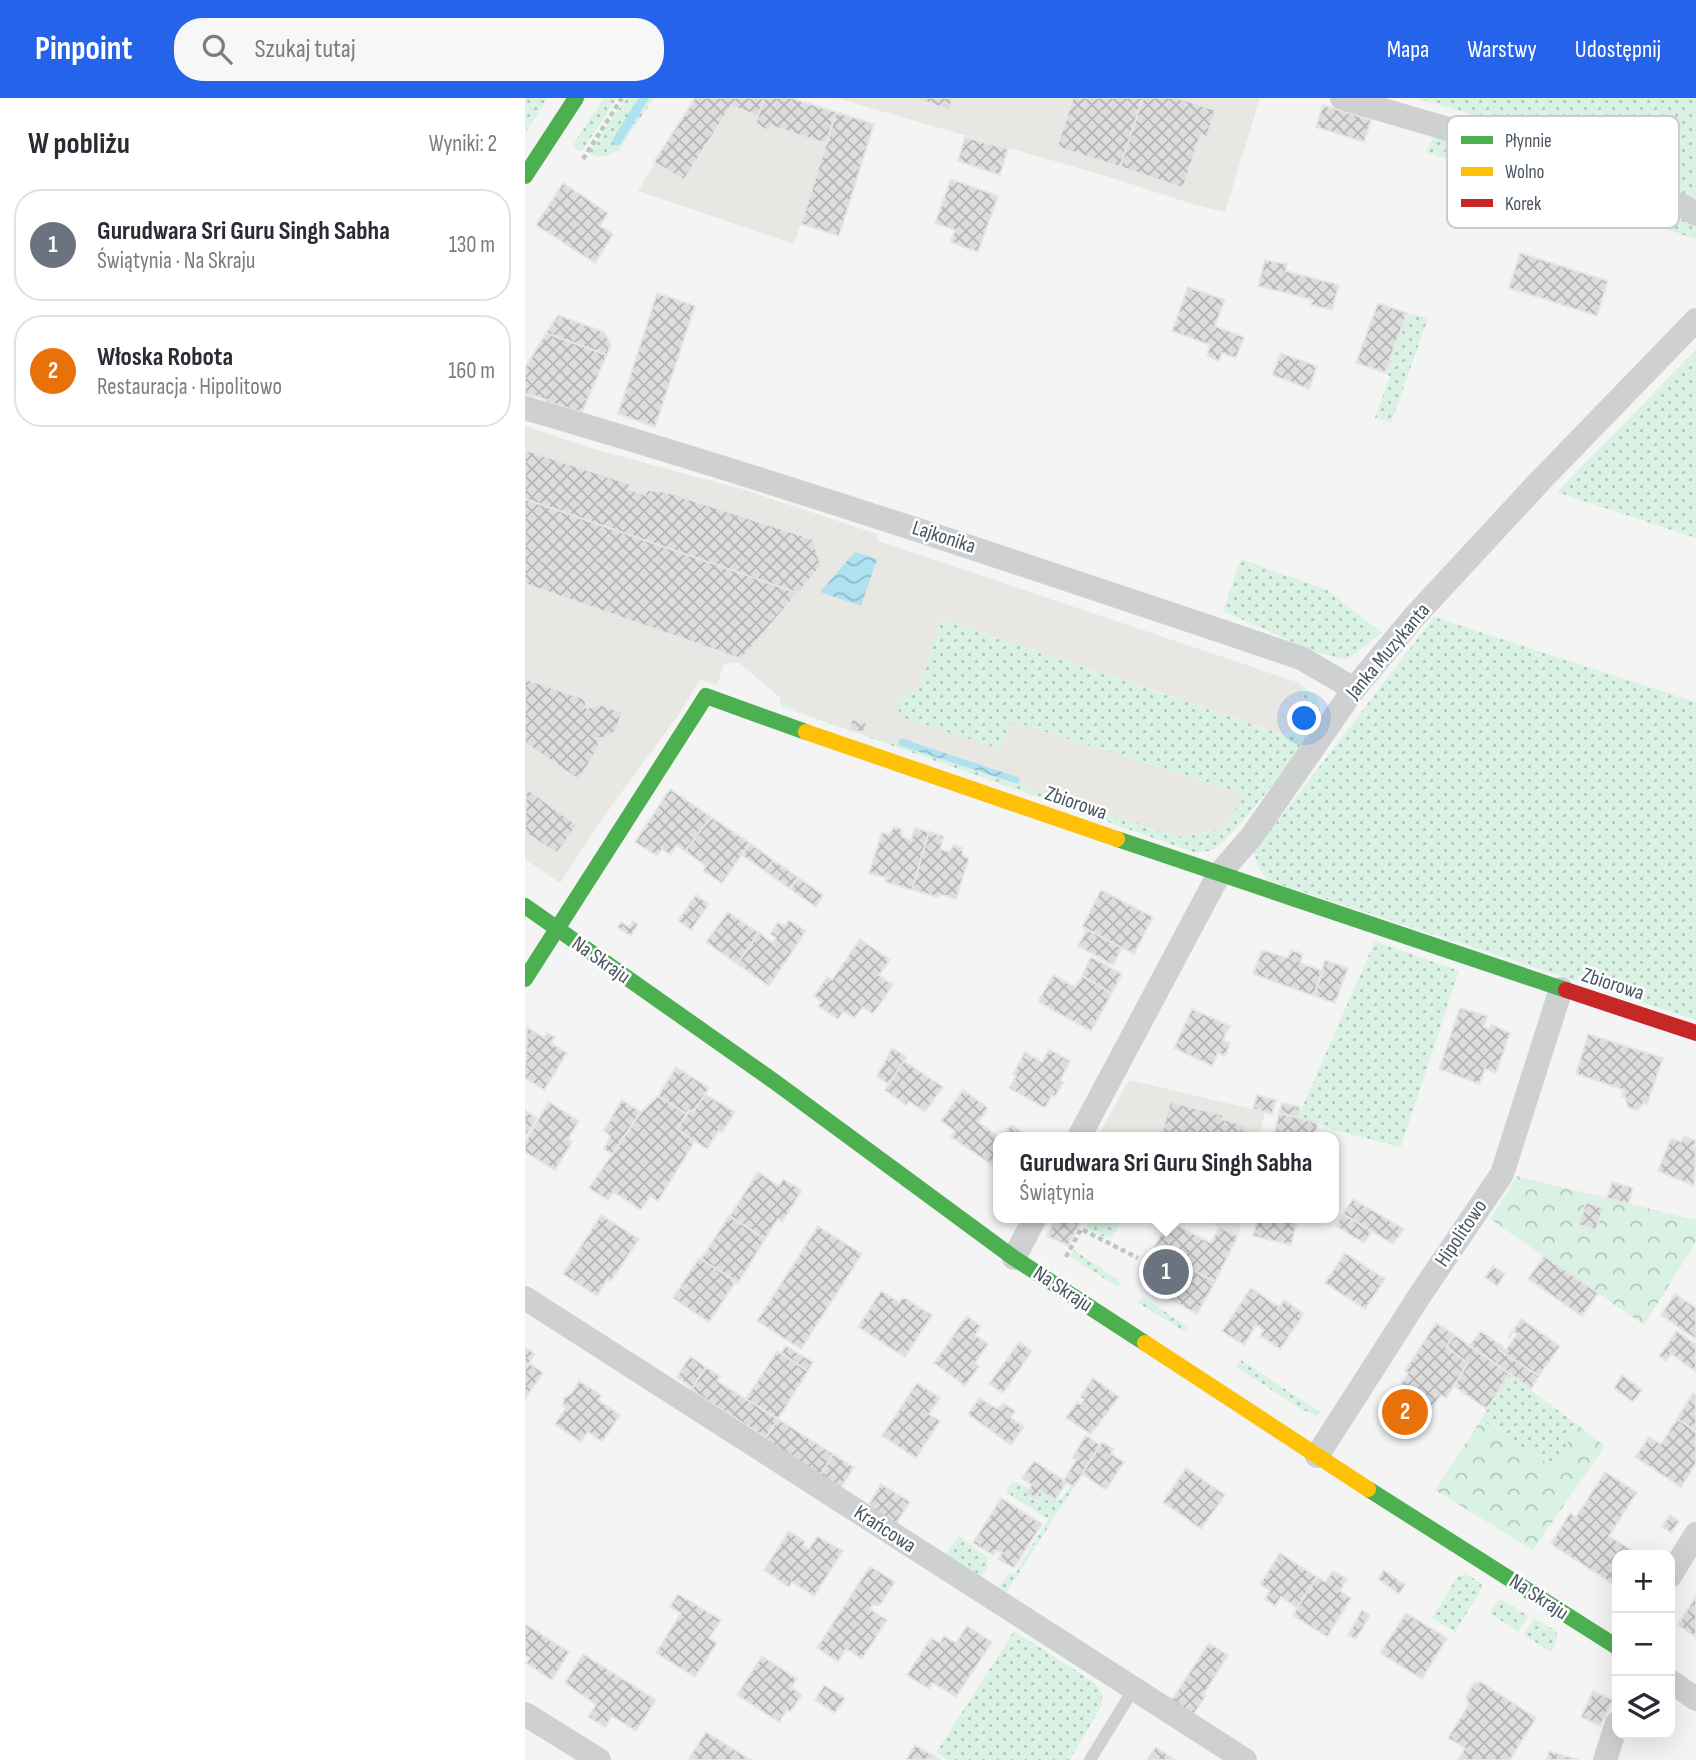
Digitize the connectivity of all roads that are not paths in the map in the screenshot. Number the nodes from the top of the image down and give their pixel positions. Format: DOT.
graph roads {
  1 [pos="576,98"];
  2 [pos="1342,98"];
  3 [pos="1447,129"];
  4 [pos="525,176"];
  5 [pos="1679,205"];
  6 [pos="1696,214"];
  7 [pos="1696,320"];
  8 [pos="525,408"];
  9 [pos="1354,690"];
  10 [pos="1219,874"];
  11 [pos="525,906"];
  12 [pos="557,928"];
  13 [pos="525,979"];
  14 [pos="1561,989"];
  15 [pos="1696,1033"];
  16 [pos="1082,1132"];
  17 [pos="1032,1223"];
  18 [pos="1014,1258"];
  19 [pos="525,1298"];
  20 [pos="1317,1456"];
  21 [pos="1696,1534"];
  22 [pos="1675,1568"];
  23 [pos="1612,1644"];
  24 [pos="1675,1684"];
  25 [pos="1133,1690"];
  26 [pos="1696,1699"];
  27 [pos="525,1714"];
  28 [pos="1612,1738"];
  29 [pos="599,1760"];
  30 [pos="1090,1760"];
  31 [pos="1245,1760"];
  32 [pos="1605,1760"];
  1 -- 4 [label="street"];
  2 -- 3 [label="street"];
  5 -- 6 [label="street"];
  7 -- 9 [label="street, Janka Muzykanta"];
  8 -- 9 [label="street, Lajkonika"];
  9 -- 10 [label="street, Janka Muzykanta"];
  10 -- 12 [label="street, Zbiorowa"];
  10 -- 14 [label="street, Zbiorowa"];
  10 -- 16 [label="street, Janka Muzykanta"];
  11 -- 12 [label="street, Na Skraju"];
  12 -- 13 [label="street"];
  12 -- 18 [label="street, Na Skraju"];
  14 -- 15 [label="street, Zbiorowa"];
  14 -- 20 [label="street, Hipolitowo"];
  17 -- 18 [label="street"];
  18 -- 20 [label="street, Na Skraju"];
  19 -- 25 [label="street, Krańcowa"];
  20 -- 23 [label="street, Na Skraju"];
  21 -- 22 [label="street"];
  24 -- 26 [label="street"];
  25 -- 30 [label="lane"];
  25 -- 31 [label="street, Krańcowa"];
  27 -- 29 [label="street"];
  28 -- 32 [label="street"];
}
